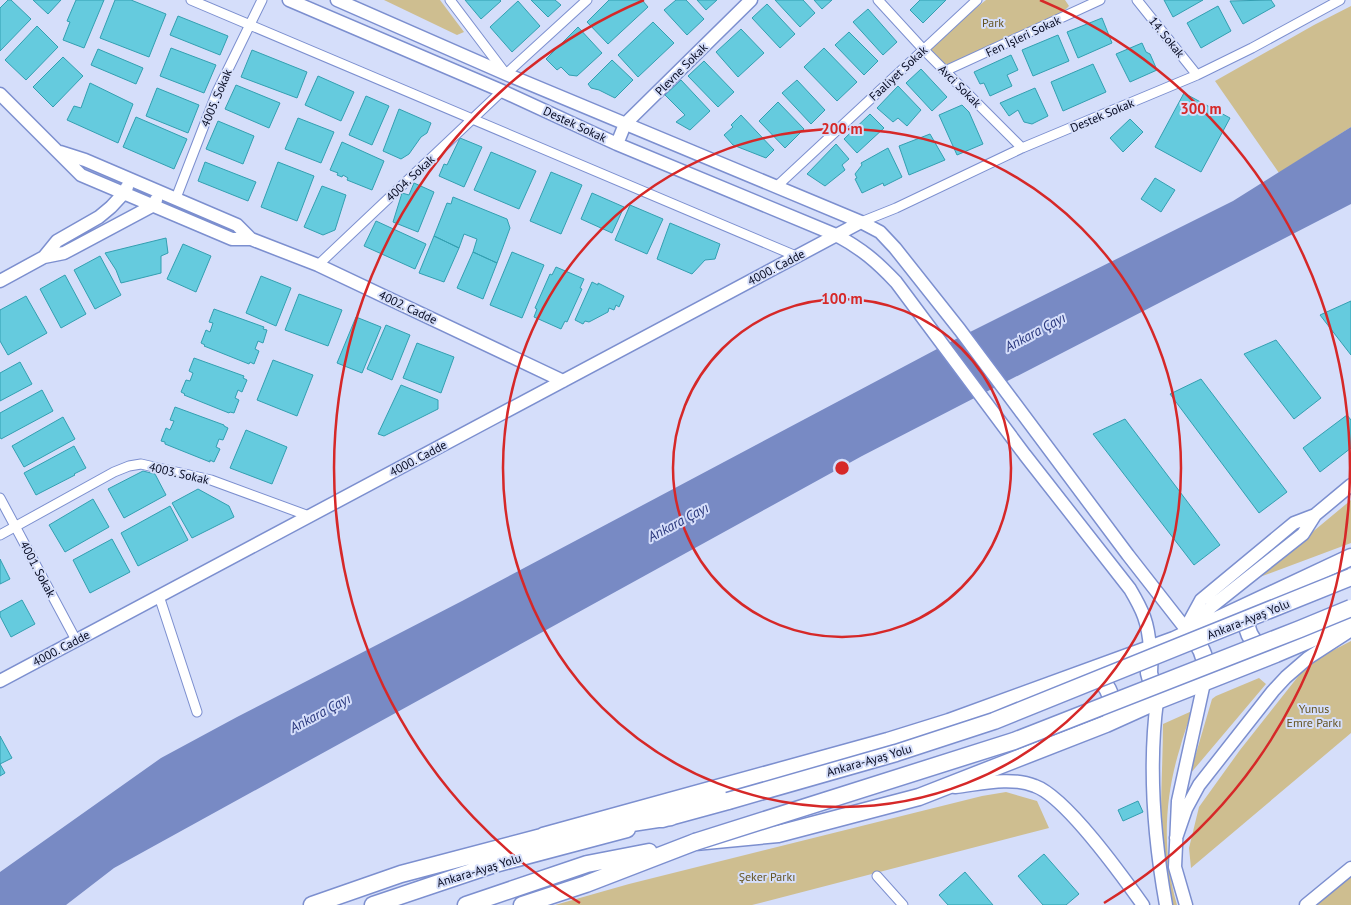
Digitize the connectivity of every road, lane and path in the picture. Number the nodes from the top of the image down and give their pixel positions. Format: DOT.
graph roads {
  1 [pos="191,0"];
  2 [pos="262,0"];
  3 [pos="289,0"];
  4 [pos="337,0"];
  5 [pos="450,0"];
  6 [pos="587,0"];
  7 [pos="751,0"];
  8 [pos="878,0"];
  9 [pos="977,0"];
  10 [pos="1100,0"];
  11 [pos="1137,0"];
  12 [pos="1340,0"];
  13 [pos="250,25"];
  14 [pos="923,49"];
  15 [pos="945,71"];
  16 [pos="506,74"];
  17 [pos="1197,75"];
  18 [pos="502,91"];
  19 [pos="0,94"];
  20 [pos="472,120"];
  21 [pos="625,124"];
  22 [pos="617,144"];
  23 [pos="1022,148"];
  24 [pos="60,152"];
  25 [pos="130,179"];
  26 [pos="776,187"];
  27 [pos="160,192"];
  28 [pos="124,193"];
  29 [pos="176,198"];
  30 [pos="154,206"];
  31 [pos="862,222"];
  32 [pos="836,235"];
  33 [pos="251,239"];
  34 [pos="796,256"];
  35 [pos="44,257"];
  36 [pos="318,265"];
  37 [pos="0,280"];
  38 [pos="563,381"];
  39 [pos="1351,486"];
  40 [pos="0,498"];
  41 [pos="309,516"];
  42 [pos="15,527"];
  43 [pos="0,535"];
  44 [pos="1351,557"];
  45 [pos="1351,577"];
  46 [pos="159,596"];
  47 [pos="1265,598"];
  48 [pos="1351,608"];
  49 [pos="1351,622"];
  50 [pos="1351,630"];
  51 [pos="1190,633"];
  52 [pos="76,640"];
  53 [pos="1150,648"];
  54 [pos="1290,648"];
  55 [pos="1082,673"];
  56 [pos="0,681"];
  57 [pos="1204,683"];
  58 [pos="1157,701"];
  59 [pos="197,712"];
  60 [pos="1106,724"];
  61 [pos="943,789"];
  62 [pos="672,817"];
  63 [pos="543,836"];
  64 [pos="1176,838"];
  65 [pos="695,842"];
  66 [pos="1351,868"];
  67 [pos="877,876"];
  68 [pos="312,905"];
  69 [pos="373,905"];
  70 [pos="466,905"];
  71 [pos="522,905"];
  72 [pos="903,905"];
  73 [pos="1143,905"];
  74 [pos="1166,905"];
  75 [pos="1186,905"];
  76 [pos="1306,905"];
  1 -- 13 [label="street"];
  2 -- 13 [label="street, 4005. Sokak"];
  3 -- 18 [label="street, Destek Sokak"];
  4 -- 16 [label="street, Destek Sokak"];
  5 -- 16 [label="street"];
  6 -- 16 [label="street"];
  7 -- 21 [label="street, Plevne Sokak"];
  8 -- 14 [label="street, Avci Sokak"];
  9 -- 14 [label="street, Faaliyet Sokak"];
  10 -- 15 [label="street, Fen İşleri Sokak"];
  11 -- 17 [label="street, 14. Sokak"];
  12 -- 17 [label="street, Destek Sokak"];
  13 -- 20 [label="street"];
  13 -- 29 [label="street, 4005. Sokak"];
  14 -- 15 [label="street, Avci Sokak"];
  14 -- 26 [label="street, Faaliyet Sokak"];
  15 -- 23 [label="street, Avci Sokak"];
  16 -- 21 [label="street, Destek Sokak"];
  17 -- 23 [label="street, Destek Sokak"];
  18 -- 20 [label="street, 4004. Sokak"];
  18 -- 22 [label="street, Destek Sokak"];
  19 -- 24 [label="street, 4002. Cadde"];
  20 -- 34 [label="street"];
  20 -- 36 [label="street, 4004. Sokak"];
  21 -- 22 [label="street, Plevne Sokak"];
  21 -- 26 [label="street, Destek Sokak"];
  22 -- 32 [label="street, Destek Sokak"];
  23 -- 31 [label="street, Destek Sokak"];
  24 -- 25 [label="street, 4002. Cadde"];
  24 -- 28 [label="street, 4002. Cadde"];
  25 -- 27 [label="street, 4002. Cadde"];
  25 -- 28 [label="street"];
  26 -- 31 [label="street, Destek Sokak"];
  27 -- 29 [label="street, 4002. Cadde"];
  27 -- 30 [label="street"];
  28 -- 30 [label="street, 4002. Cadde"];
  28 -- 35 [label="street"];
  29 -- 33 [label="street, 4002. Cadde"];
  30 -- 33 [label="street, 4002. Cadde"];
  30 -- 35 [label="street"];
  31 -- 32 [label="street, Destek Sokak"];
  31 -- 51 [label="street"];
  32 -- 34 [label="street, 4000. Cadde"];
  32 -- 53 [label="street"];
  33 -- 36 [label="street, 4002. Cadde"];
  34 -- 38 [label="street, 4000. Cadde"];
  35 -- 37 [label="street"];
  36 -- 38 [label="street, 4002. Cadde"];
  38 -- 41 [label="street, 4000. Cadde"];
  39 -- 51 [label="street"];
  40 -- 42 [label="street, 4001. Sokak"];
  41 -- 42 [label="street, 4003. Sokak"];
  41 -- 46 [label="street, 4000. Cadde"];
  42 -- 43 [label="street, 4003. Sokak"];
  42 -- 52 [label="street, 4001. Sokak"];
  44 -- 47 [label="highway"];
  45 -- 62 [label="highway, Ankara-Ayaş Yolu, bridge"];
  46 -- 52 [label="street, 4000. Cadde"];
  46 -- 59 [label="street"];
  47 -- 51 [label="highway"];
  47 -- 54 [label="highway"];
  48 -- 65 [label="highway, Ankara-Ayaş Yolu, bridge"];
  49 -- 54 [label="highway"];
  50 -- 64 [label="street"];
  51 -- 53 [label="highway"];
  51 -- 57 [label="highway"];
  52 -- 56 [label="street, 4000. Cadde"];
  53 -- 55 [label="highway"];
  53 -- 58 [label="highway"];
  54 -- 57 [label="highway"];
  55 -- 60 [label="highway"];
  55 -- 63 [label="highway"];
  57 -- 58 [label="highway"];
  57 -- 64 [label="street"];
  58 -- 60 [label="highway"];
  58 -- 74 [label="street"];
  60 -- 61 [label="highway"];
  61 -- 65 [label="highway"];
  61 -- 73 [label="street"];
  62 -- 63 [label="highway"];
  62 -- 69 [label="highway, Ankara-Ayaş Yolu"];
  63 -- 68 [label="highway"];
  64 -- 75 [label="street"];
  65 -- 70 [label="highway, Ankara-Ayaş Yolu"];
  65 -- 71 [label="highway"];
  66 -- 76 [label="street"];
  67 -- 72 [label="street"];
}
